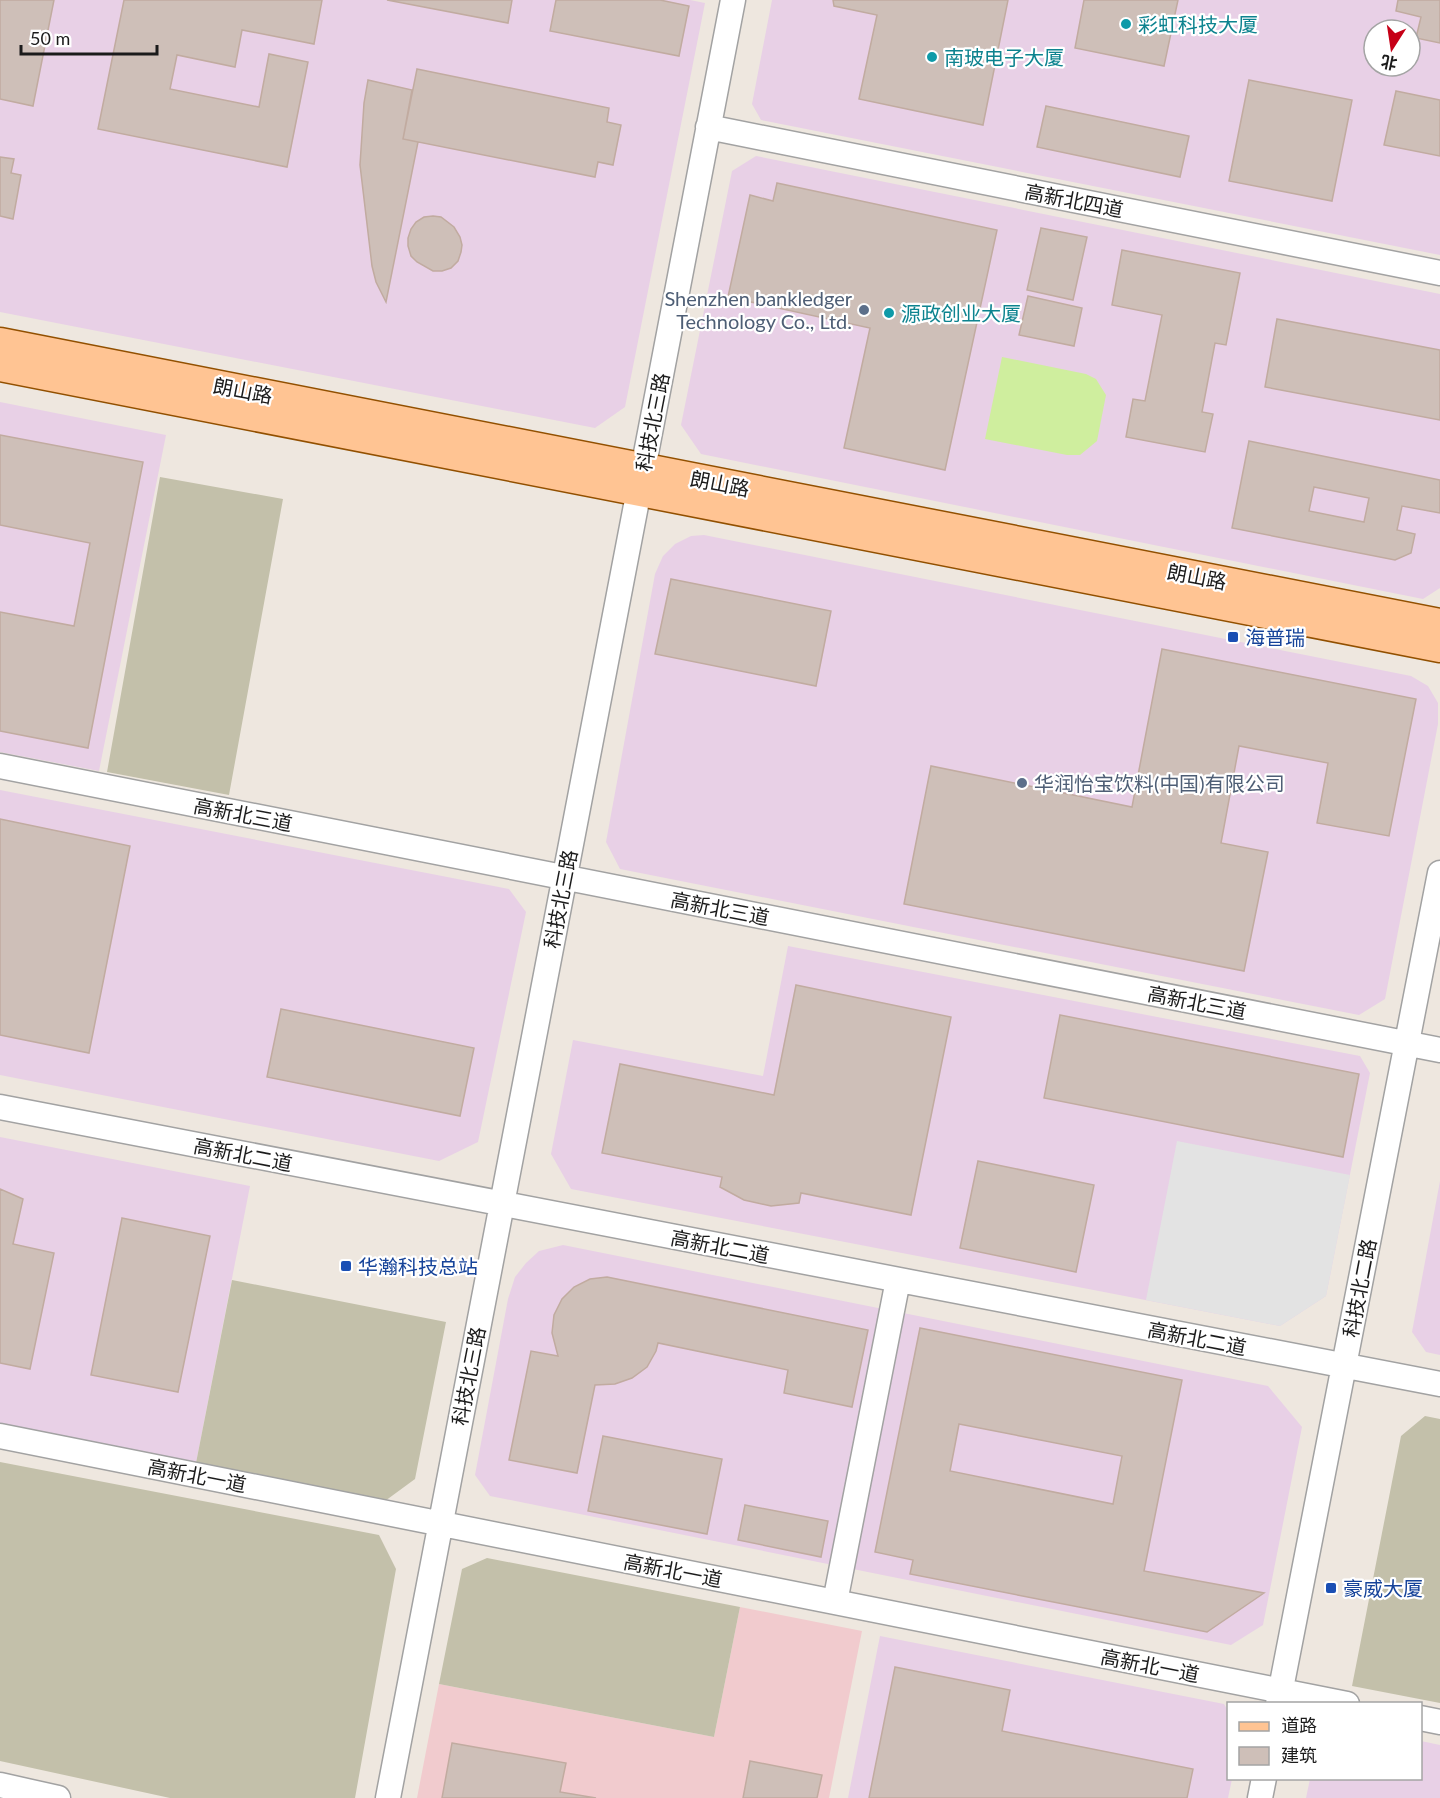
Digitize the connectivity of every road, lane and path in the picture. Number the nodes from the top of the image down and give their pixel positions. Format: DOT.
graph roads {
  1 [pos="733,0"];
  2 [pos="708,127"];
  3 [pos="1440,273"];
  4 [pos="0,343"];
  5 [pos="0,366"];
  6 [pos="640,479"];
  7 [pos="1440,624"];
  8 [pos="1440,647"];
  9 [pos="0,766"];
  10 [pos="1440,873"];
  11 [pos="564,877"];
  12 [pos="1407,1043"];
  13 [pos="1440,1050"];
  14 [pos="0,1107"];
  15 [pos="501,1204"];
  16 [pos="898,1280"];
  17 [pos="1344,1366"];
  18 [pos="1440,1384"];
  19 [pos="0,1436"];
  20 [pos="440,1524"];
  21 [pos="835,1602"];
  22 [pos="1279,1697"];
  23 [pos="1328,1702"];
  24 [pos="1422,1718"];
  25 [pos="1440,1722"];
  26 [pos="1264,1780"];
  27 [pos="0,1785"];
  28 [pos="58,1798"];
  29 [pos="388,1798"];
  30 [pos="1260,1798"];
  1 -- 2 [label="street, 科技北三路"];
  2 -- 3 [label="street, 高新北四道"];
  2 -- 6 [label="street, 科技北三路"];
  4 -- 6 [label="main road, 朗山路"];
  5 -- 6 [label="main road, 朗山路"];
  6 -- 7 [label="main road, 朗山路"];
  6 -- 8 [label="main road, 朗山路"];
  6 -- 11 [label="street, 科技北三路"];
  9 -- 11 [label="street, 高新北三道"];
  10 -- 12 [label="street, 科技北二路"];
  11 -- 12 [label="street, 高新北三道"];
  11 -- 15 [label="street, 科技北三路"];
  12 -- 13 [label="street, 高新北三道"];
  12 -- 17 [label="street, 科技北二路"];
  14 -- 15 [label="street, 高新北二道"];
  15 -- 16 [label="street, 高新北二道"];
  15 -- 20 [label="street, 科技北三路"];
  16 -- 17 [label="street, 高新北二道"];
  16 -- 21 [label="street"];
  17 -- 18 [label="street, 高新北二道"];
  17 -- 22 [label="street, 科技北二路"];
  19 -- 20 [label="street, 高新北一道"];
  20 -- 21 [label="street, 高新北一道"];
  20 -- 29 [label="street, 科技北三路"];
  21 -- 22 [label="street, 高新北一道"];
  22 -- 23 [label="street, 高新北一道"];
  24 -- 25 [label="street"];
  26 -- 30 [label="street"];
  27 -- 28 [label="street"];
}
